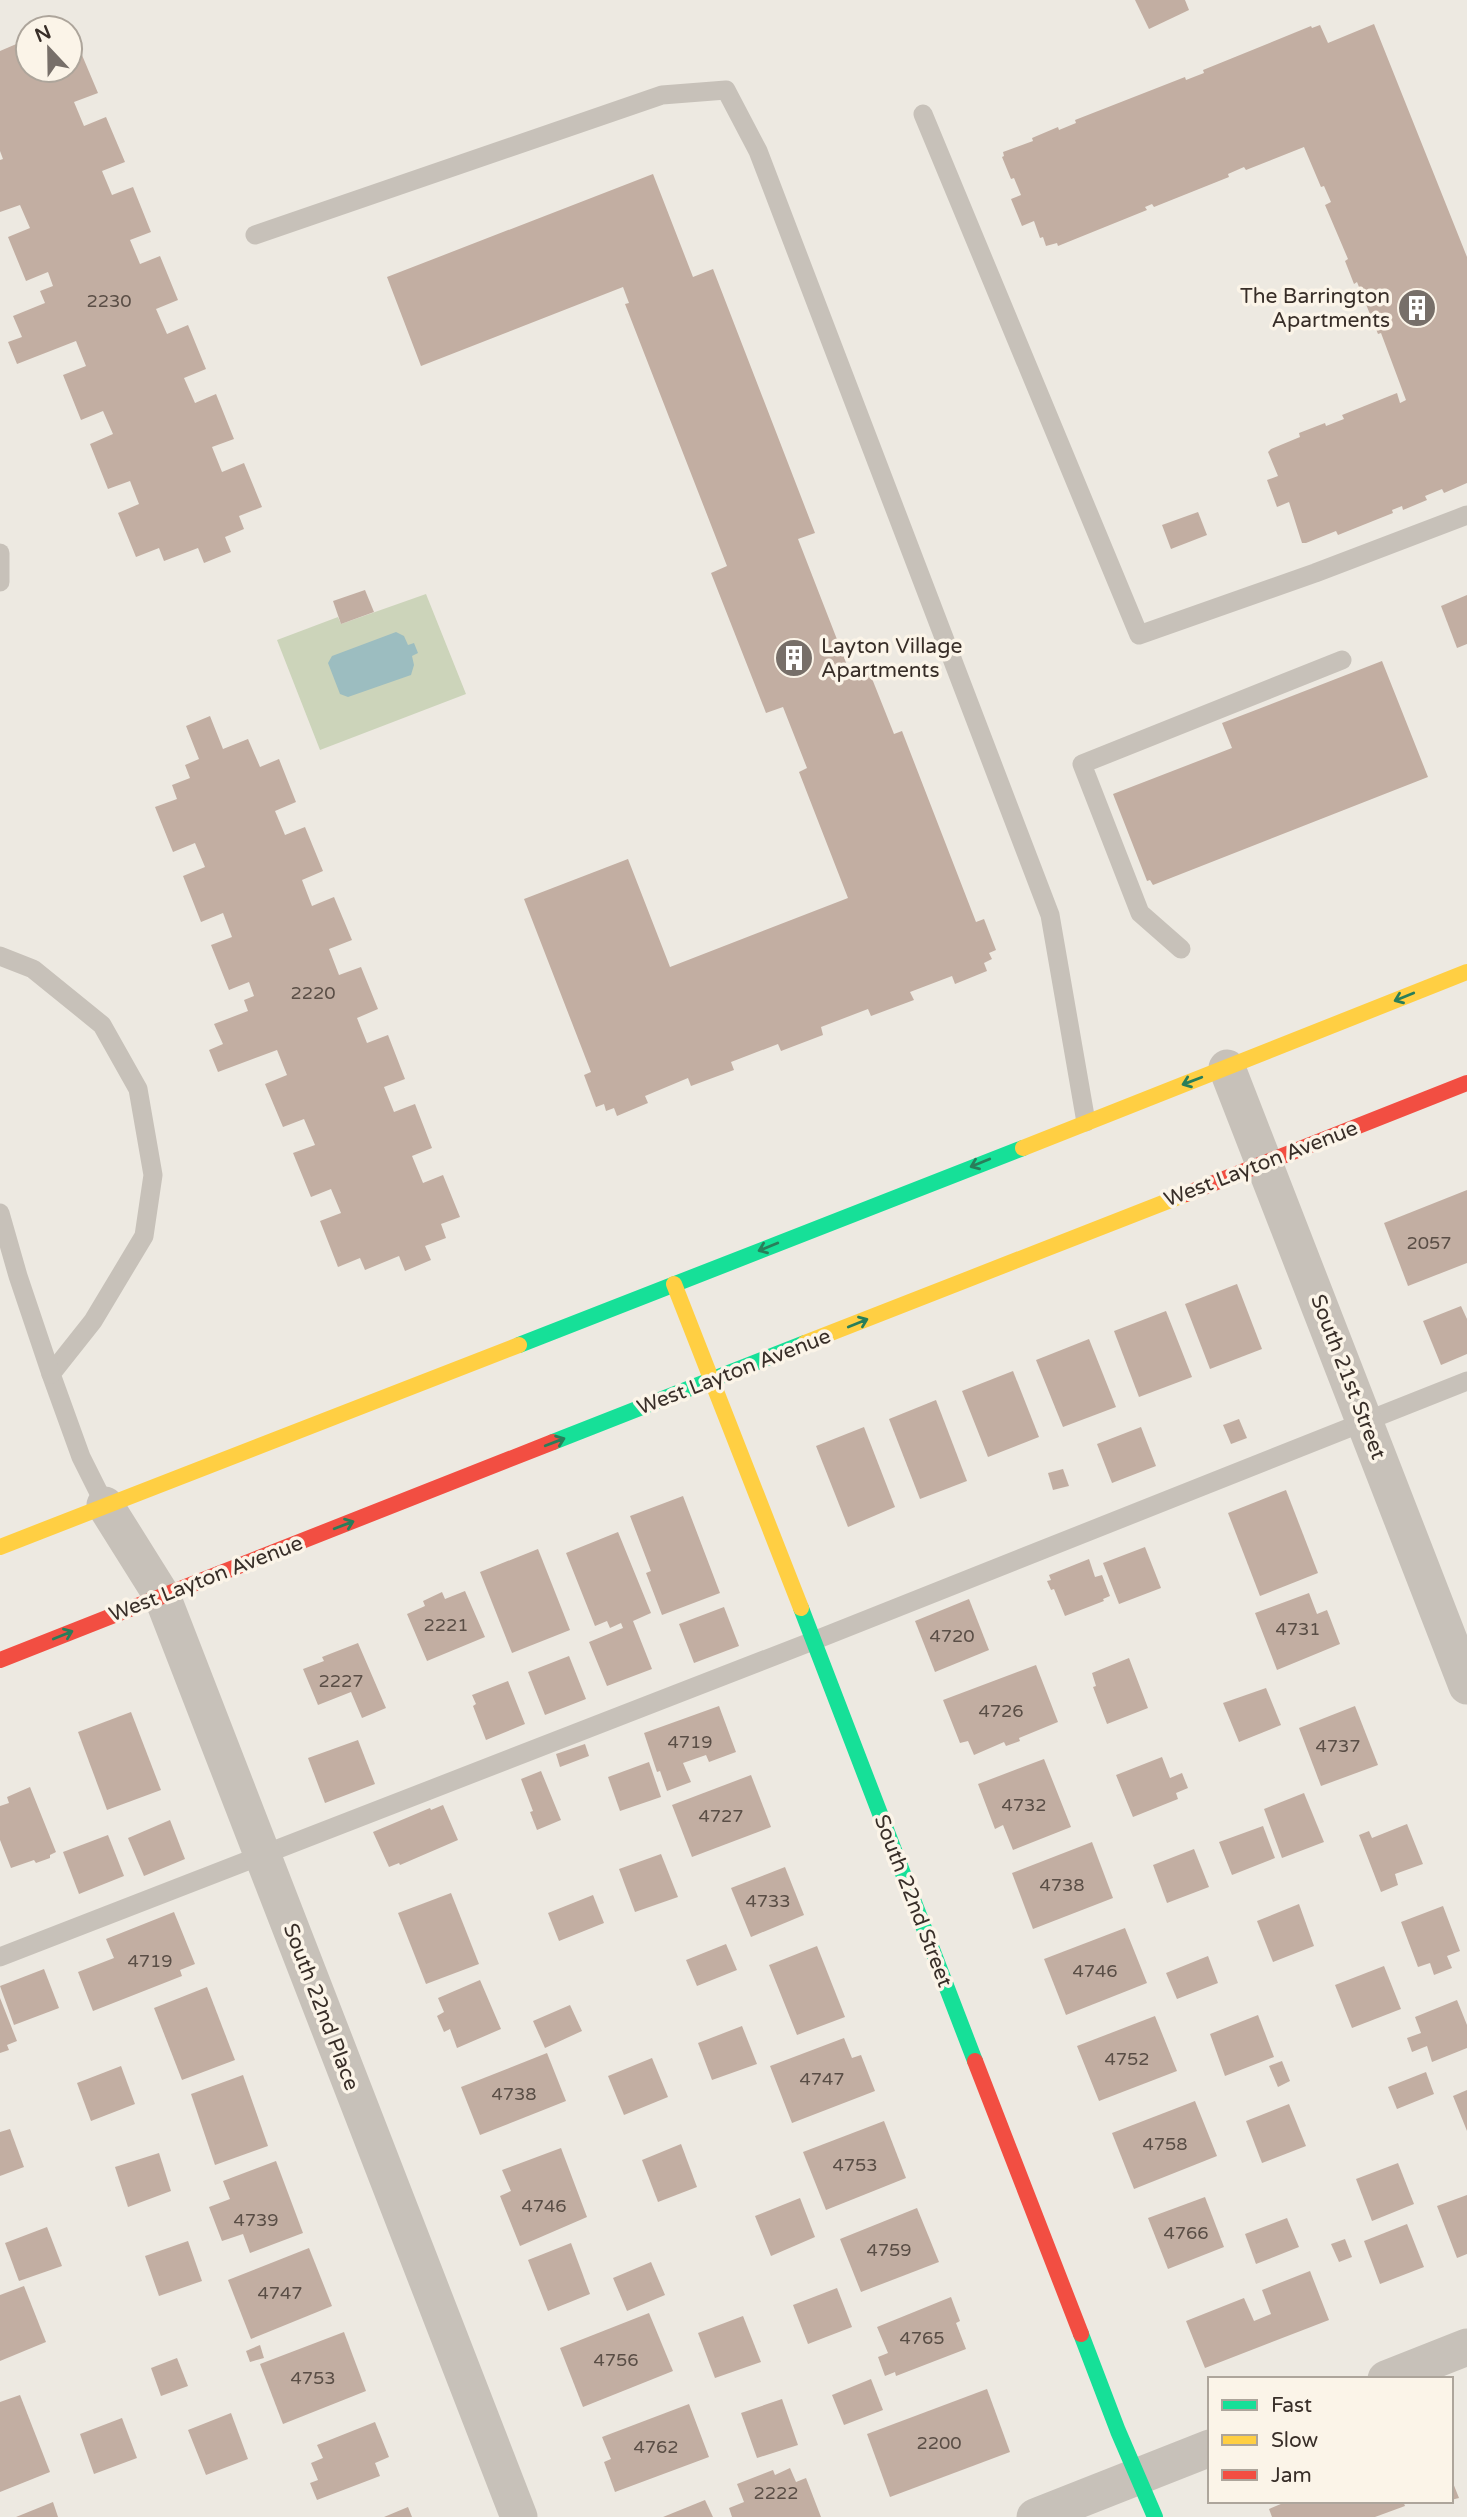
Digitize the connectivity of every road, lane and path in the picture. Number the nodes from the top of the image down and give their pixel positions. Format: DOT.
graph roads {
  1 [pos="923,114"];
  2 [pos="256,235"];
  3 [pos="1467,514"];
  4 [pos="0,553"];
  5 [pos="0,582"];
  6 [pos="1342,660"];
  7 [pos="1181,949"];
  8 [pos="0,956"];
  9 [pos="1467,972"];
  10 [pos="1227,1068"];
  11 [pos="1467,1083"];
  12 [pos="1086,1122"];
  13 [pos="1265,1162"];
  14 [pos="0,1213"];
  15 [pos="674,1284"];
  16 [pos="51,1374"];
  17 [pos="713,1380"];
  18 [pos="1467,1381"];
  19 [pos="1365,1420"];
  20 [pos="105,1506"];
  21 [pos="0,1547"];
  22 [pos="162,1596"];
  23 [pos="813,1641"];
  24 [pos="0,1660"];
  25 [pos="1467,1686"];
  26 [pos="262,1854"];
  27 [pos="0,1956"];
  28 [pos="1467,2347"];
  29 [pos="1391,2377"];
  30 [pos="1208,2449"];
  31 [pos="1138,2476"];
  32 [pos="519,2517"];
  33 [pos="1035,2517"];
  34 [pos="1155,2517"];
  1 -- 3 [label="lane"];
  2 -- 12 [label="lane"];
  4 -- 5 [label="lane"];
  6 -- 7 [label="lane"];
  8 -- 16 [label="lane"];
  9 -- 10 [label="main road, one-way"];
  10 -- 12 [label="main road, one-way"];
  10 -- 13 [label="street, South 21st Street"];
  11 -- 13 [label="main road, West Layton Avenue"];
  12 -- 15 [label="main road, one-way"];
  17 -- 13 [label="main road, West Layton Avenue, one-way"];
  13 -- 19 [label="street, South 21st Street"];
  14 -- 16 [label="lane"];
  15 -- 17 [label="main road, South 22nd Street"];
  15 -- 20 [label="main road"];
  16 -- 20 [label="lane"];
  22 -- 17 [label="main road, West Layton Avenue, one-way"];
  17 -- 23 [label="main road, South 22nd Street"];
  18 -- 19 [label="lane"];
  19 -- 23 [label="lane"];
  19 -- 25 [label="street, South 21st Street"];
  20 -- 21 [label="main road"];
  20 -- 22 [label="street, South 22nd Place"];
  24 -- 22 [label="main road, West Layton Avenue, one-way"];
  22 -- 26 [label="street, South 22nd Place"];
  23 -- 26 [label="lane"];
  23 -- 31 [label="main road, South 22nd Street"];
  26 -- 27 [label="lane"];
  26 -- 32 [label="street, South 22nd Place"];
  28 -- 29 [label="street"];
  30 -- 31 [label="street"];
  31 -- 33 [label="street"];
  31 -- 34 [label="main road, South 22nd Street"];
}
